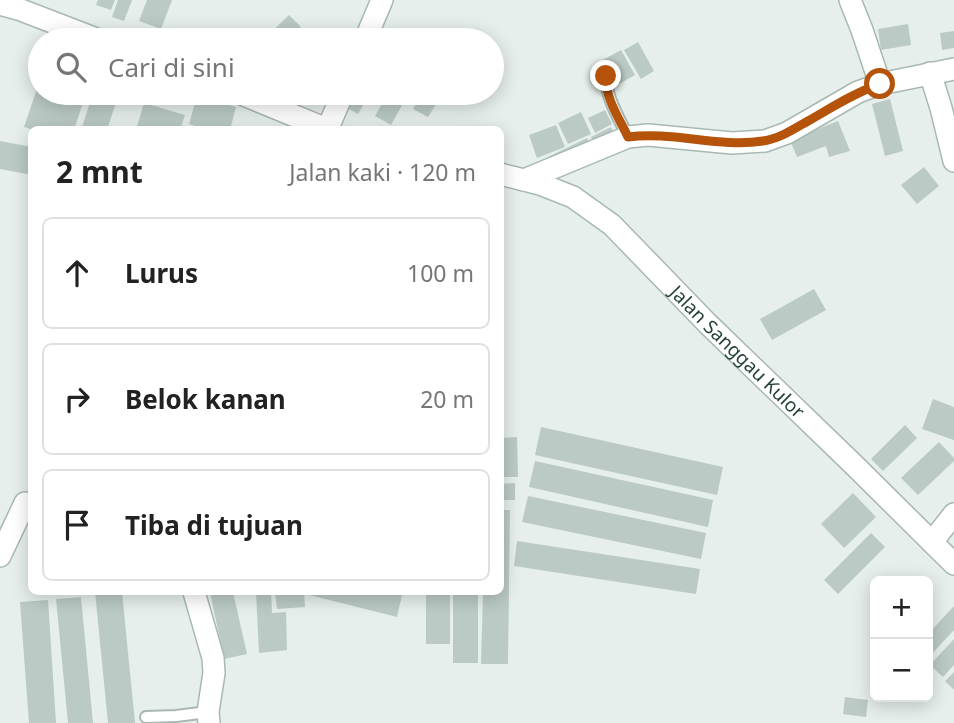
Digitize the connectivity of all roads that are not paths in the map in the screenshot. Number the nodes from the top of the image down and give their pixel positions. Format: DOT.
graph roads {
  1 [pos="382,0"];
  2 [pos="849,0"];
  3 [pos="0,4"];
  4 [pos="68,28"];
  5 [pos="370,28"];
  6 [pos="954,69"];
  7 [pos="930,73"];
  8 [pos="606,76"];
  9 [pos="880,84"];
  10 [pos="269,105"];
  11 [pos="338,105"];
  12 [pos="321,126"];
  13 [pos="329,126"];
  14 [pos="628,137"];
  15 [pos="954,162"];
  16 [pos="504,175"];
  17 [pos="524,180"];
  18 [pos="25,503"];
  19 [pos="954,514"];
  20 [pos="932,542"];
  21 [pos="0,556"];
  22 [pos="954,564"];
  23 [pos="195,595"];
  24 [pos="146,717"];
  25 [pos="209,718"];
  1 -- 5 [label="street"];
  2 -- 9 [label="street"];
  3 -- 4 [label="street"];
  6 -- 7 [label="street"];
  7 -- 9 [label="street"];
  7 -- 15 [label="street"];
  8 -- 14 [label="lane"];
  9 -- 14 [label="street"];
  10 -- 12 [label="street"];
  11 -- 13 [label="street"];
  14 -- 17 [label="street"];
  16 -- 17 [label="street, Jalan Sanggau Kulor"];
  17 -- 20 [label="street, Jalan Sanggau Kulor"];
  18 -- 21 [label="street"];
  19 -- 20 [label="street"];
  20 -- 22 [label="street, Jalan Sanggau Kulor"];
  23 -- 25 [label="street"];
  24 -- 25 [label="lane"];
}
